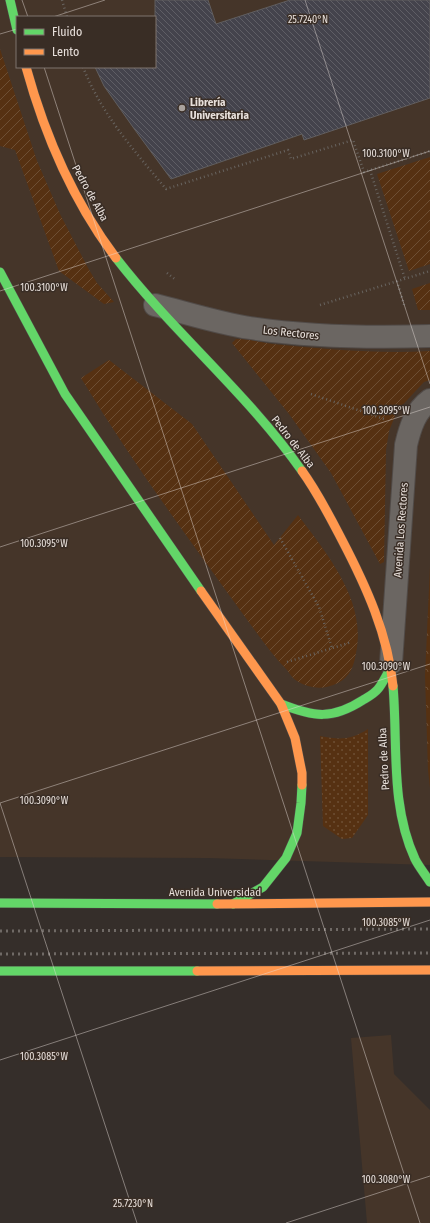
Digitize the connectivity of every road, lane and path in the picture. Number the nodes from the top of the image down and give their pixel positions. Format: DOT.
graph roads {
  1 [pos="10,0"];
  2 [pos="62,0"];
  3 [pos="67,16"];
  4 [pos="16,26"];
  5 [pos="26,68"];
  6 [pos="84,68"];
  7 [pos="430,151"];
  8 [pos="370,170"];
  9 [pos="163,270"];
  10 [pos="430,271"];
  11 [pos="0,272"];
  12 [pos="405,279"];
  13 [pos="178,281"];
  14 [pos="397,281"];
  15 [pos="155,305"];
  16 [pos="316,306"];
  17 [pos="407,313"];
  18 [pos="430,336"];
  19 [pos="311,394"];
  20 [pos="430,400"];
  21 [pos="390,421"];
  22 [pos="280,538"];
  23 [pos="352,642"];
  24 [pos="332,648"];
  25 [pos="280,664"];
  26 [pos="391,668"];
  27 [pos="281,704"];
  28 [pos="430,882"];
  29 [pos="430,902"];
  30 [pos="0,903"];
  31 [pos="233,904"];
  32 [pos="430,970"];
  33 [pos="0,971"];
  1 -- 4 [label="main road"];
  2 -- 3 [label="path"];
  5 -- 15 [label="main road, Pedro de Alba"];
  6 -- 8 [label="path"];
  7 -- 8 [label="path"];
  8 -- 12 [label="path"];
  9 -- 13 [label="path"];
  10 -- 12 [label="path"];
  11 -- 27 [label="main road"];
  12 -- 14 [label="path"];
  14 -- 16 [label="path"];
  14 -- 17 [label="path"];
  15 -- 18 [label="street, Los Rectores"];
  15 -- 26 [label="main road, Pedro de Alba"];
  19 -- 21 [label="path"];
  20 -- 26 [label="street, Avenida Los Rectores"];
  22 -- 24 [label="path"];
  23 -- 24 [label="path"];
  24 -- 25 [label="path"];
  26 -- 27 [label="main road"];
  26 -- 28 [label="main road, Pedro de Alba"];
  27 -- 31 [label="main road"];
  29 -- 31 [label="main road, Avenida Universidad"];
  30 -- 31 [label="main road, Avenida Universidad"];
  32 -- 33 [label="main road"];
}
